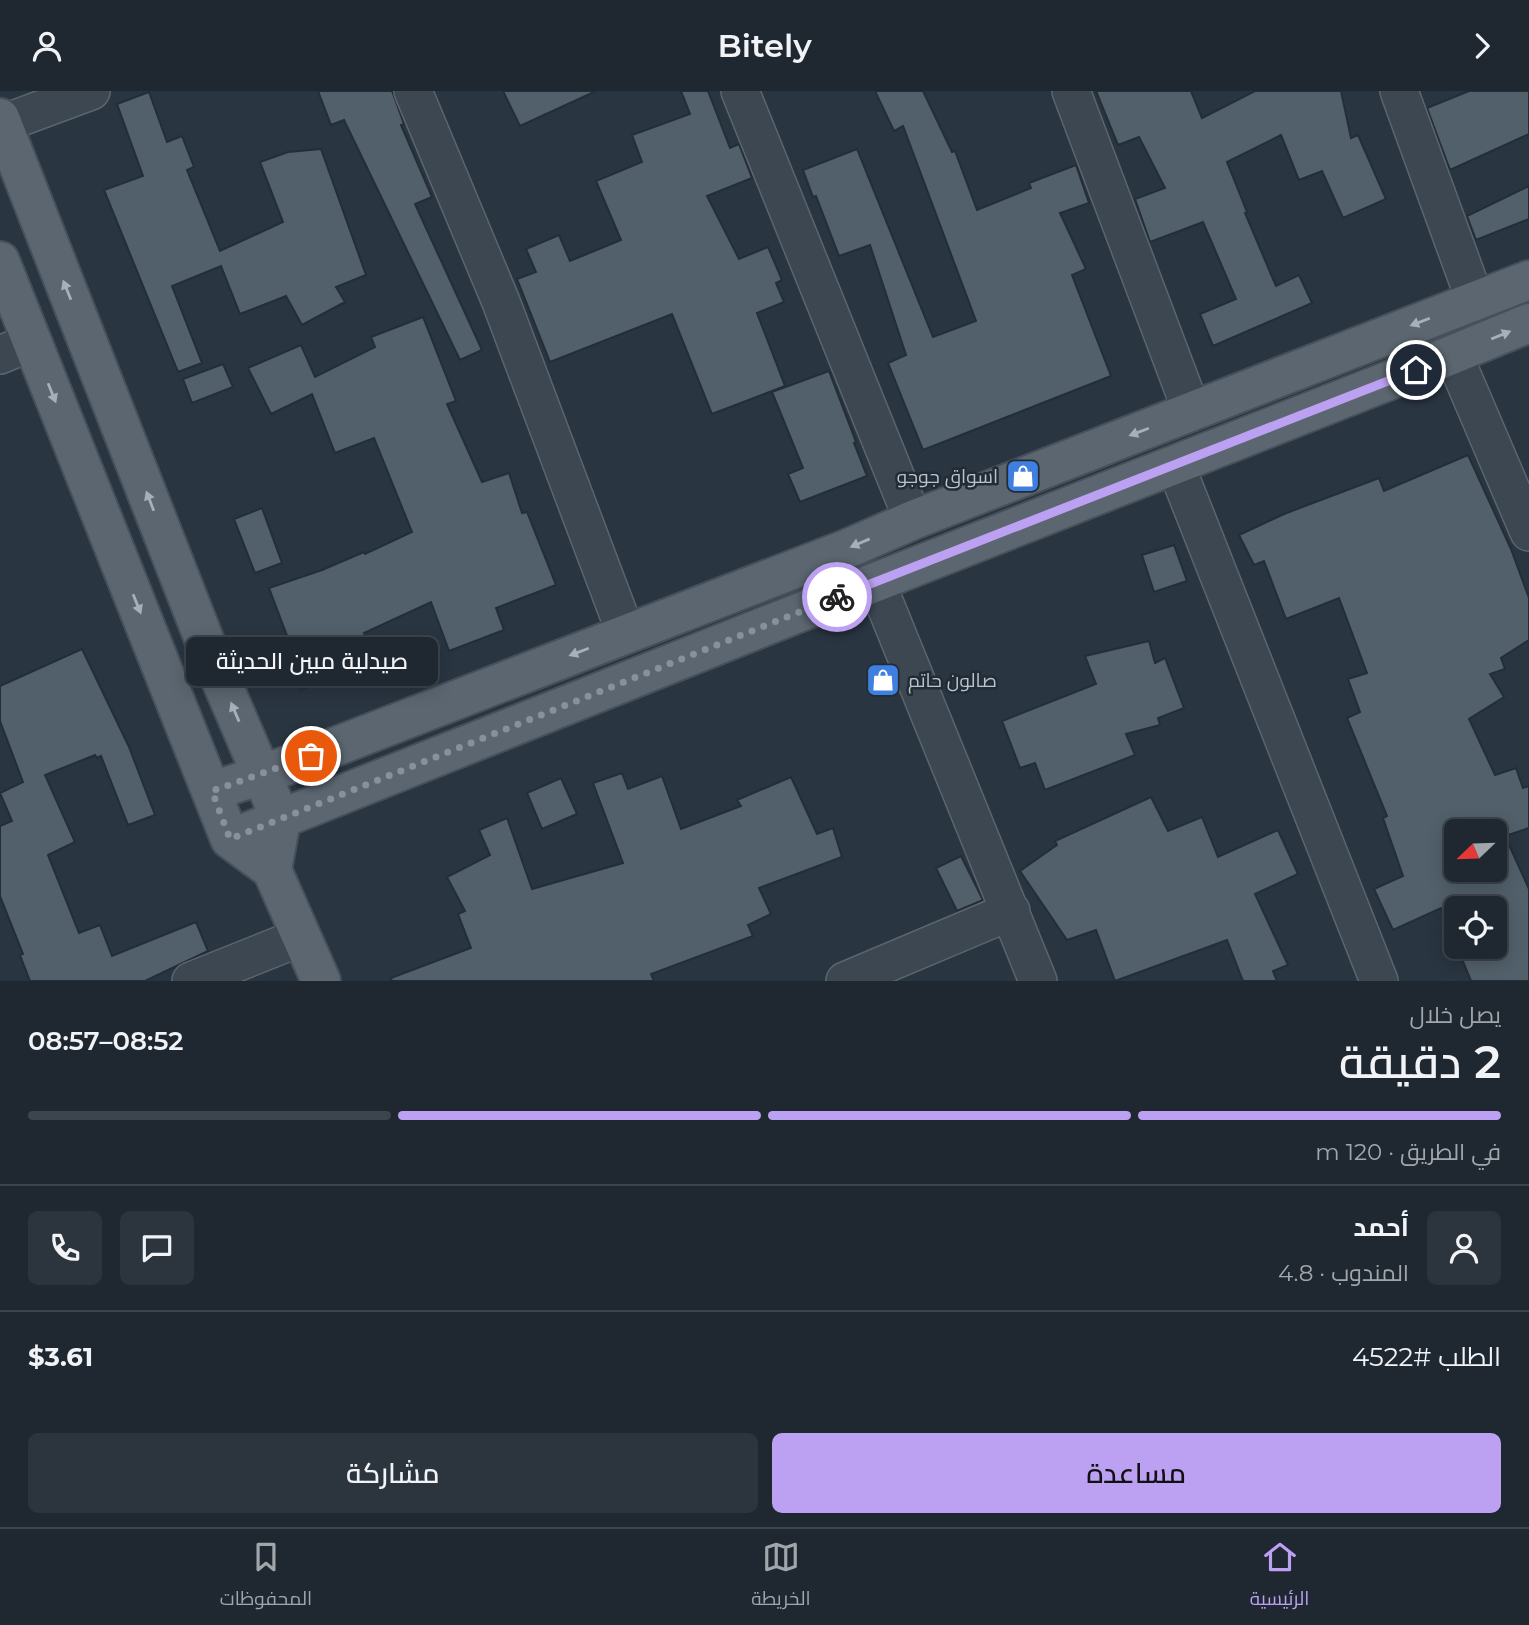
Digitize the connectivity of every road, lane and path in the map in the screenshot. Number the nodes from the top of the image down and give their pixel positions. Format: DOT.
graph roads {
  1 [pos="92,91"];
  2 [pos="413,91"];
  3 [pos="740,91"];
  4 [pos="1071,91"];
  5 [pos="1399,91"];
  6 [pos="1,121"];
  7 [pos="0,261"];
  8 [pos="1529,280"];
  9 [pos="1475,300"];
  10 [pos="1529,323"];
  11 [pos="16,349"];
  12 [pos="1453,354"];
  13 [pos="1192,412"];
  14 [pos="1175,464"];
  15 [pos="913,520"];
  16 [pos="1529,532"];
  17 [pos="876,582"];
  18 [pos="626,633"];
  19 [pos="262,775"];
  20 [pos="212,791"];
  21 [pos="281,820"];
  22 [pos="230,839"];
  23 [pos="272,870"];
  24 [pos="1011,911"];
  25 [pos="302,937"];
  26 [pos="191,981"];
  27 [pos="321,981"];
  28 [pos="845,981"];
  29 [pos="1038,981"];
  30 [pos="1379,981"];
  1 -- 6 [label="street"];
  2 -- 18 [label="street"];
  3 -- 15 [label="street"];
  4 -- 13 [label="street"];
  5 -- 9 [label="street"];
  19 -- 6 [label="main road, one-way"];
  7 -- 11 [label="main road"];
  8 -- 9 [label="main road"];
  9 -- 13 [label="main road, one-way"];
  12 -- 10 [label="main road, one-way"];
  11 -- 20 [label="main road, one-way"];
  12 -- 14 [label="main road"];
  12 -- 16 [label="street"];
  13 -- 15 [label="main road, one-way"];
  14 -- 17 [label="main road"];
  14 -- 30 [label="street"];
  15 -- 18 [label="main road, one-way"];
  17 -- 21 [label="main road"];
  17 -- 24 [label="street"];
  18 -- 19 [label="main road, one-way"];
  19 -- 20 [label="main road"];
  19 -- 21 [label="main road"];
  20 -- 22 [label="main road"];
  21 -- 22 [label="main road"];
  21 -- 23 [label="main road"];
  22 -- 23 [label="main road"];
  23 -- 25 [label="main road"];
  24 -- 28 [label="street"];
  24 -- 29 [label="street"];
  25 -- 26 [label="street"];
  25 -- 27 [label="main road"];
}
